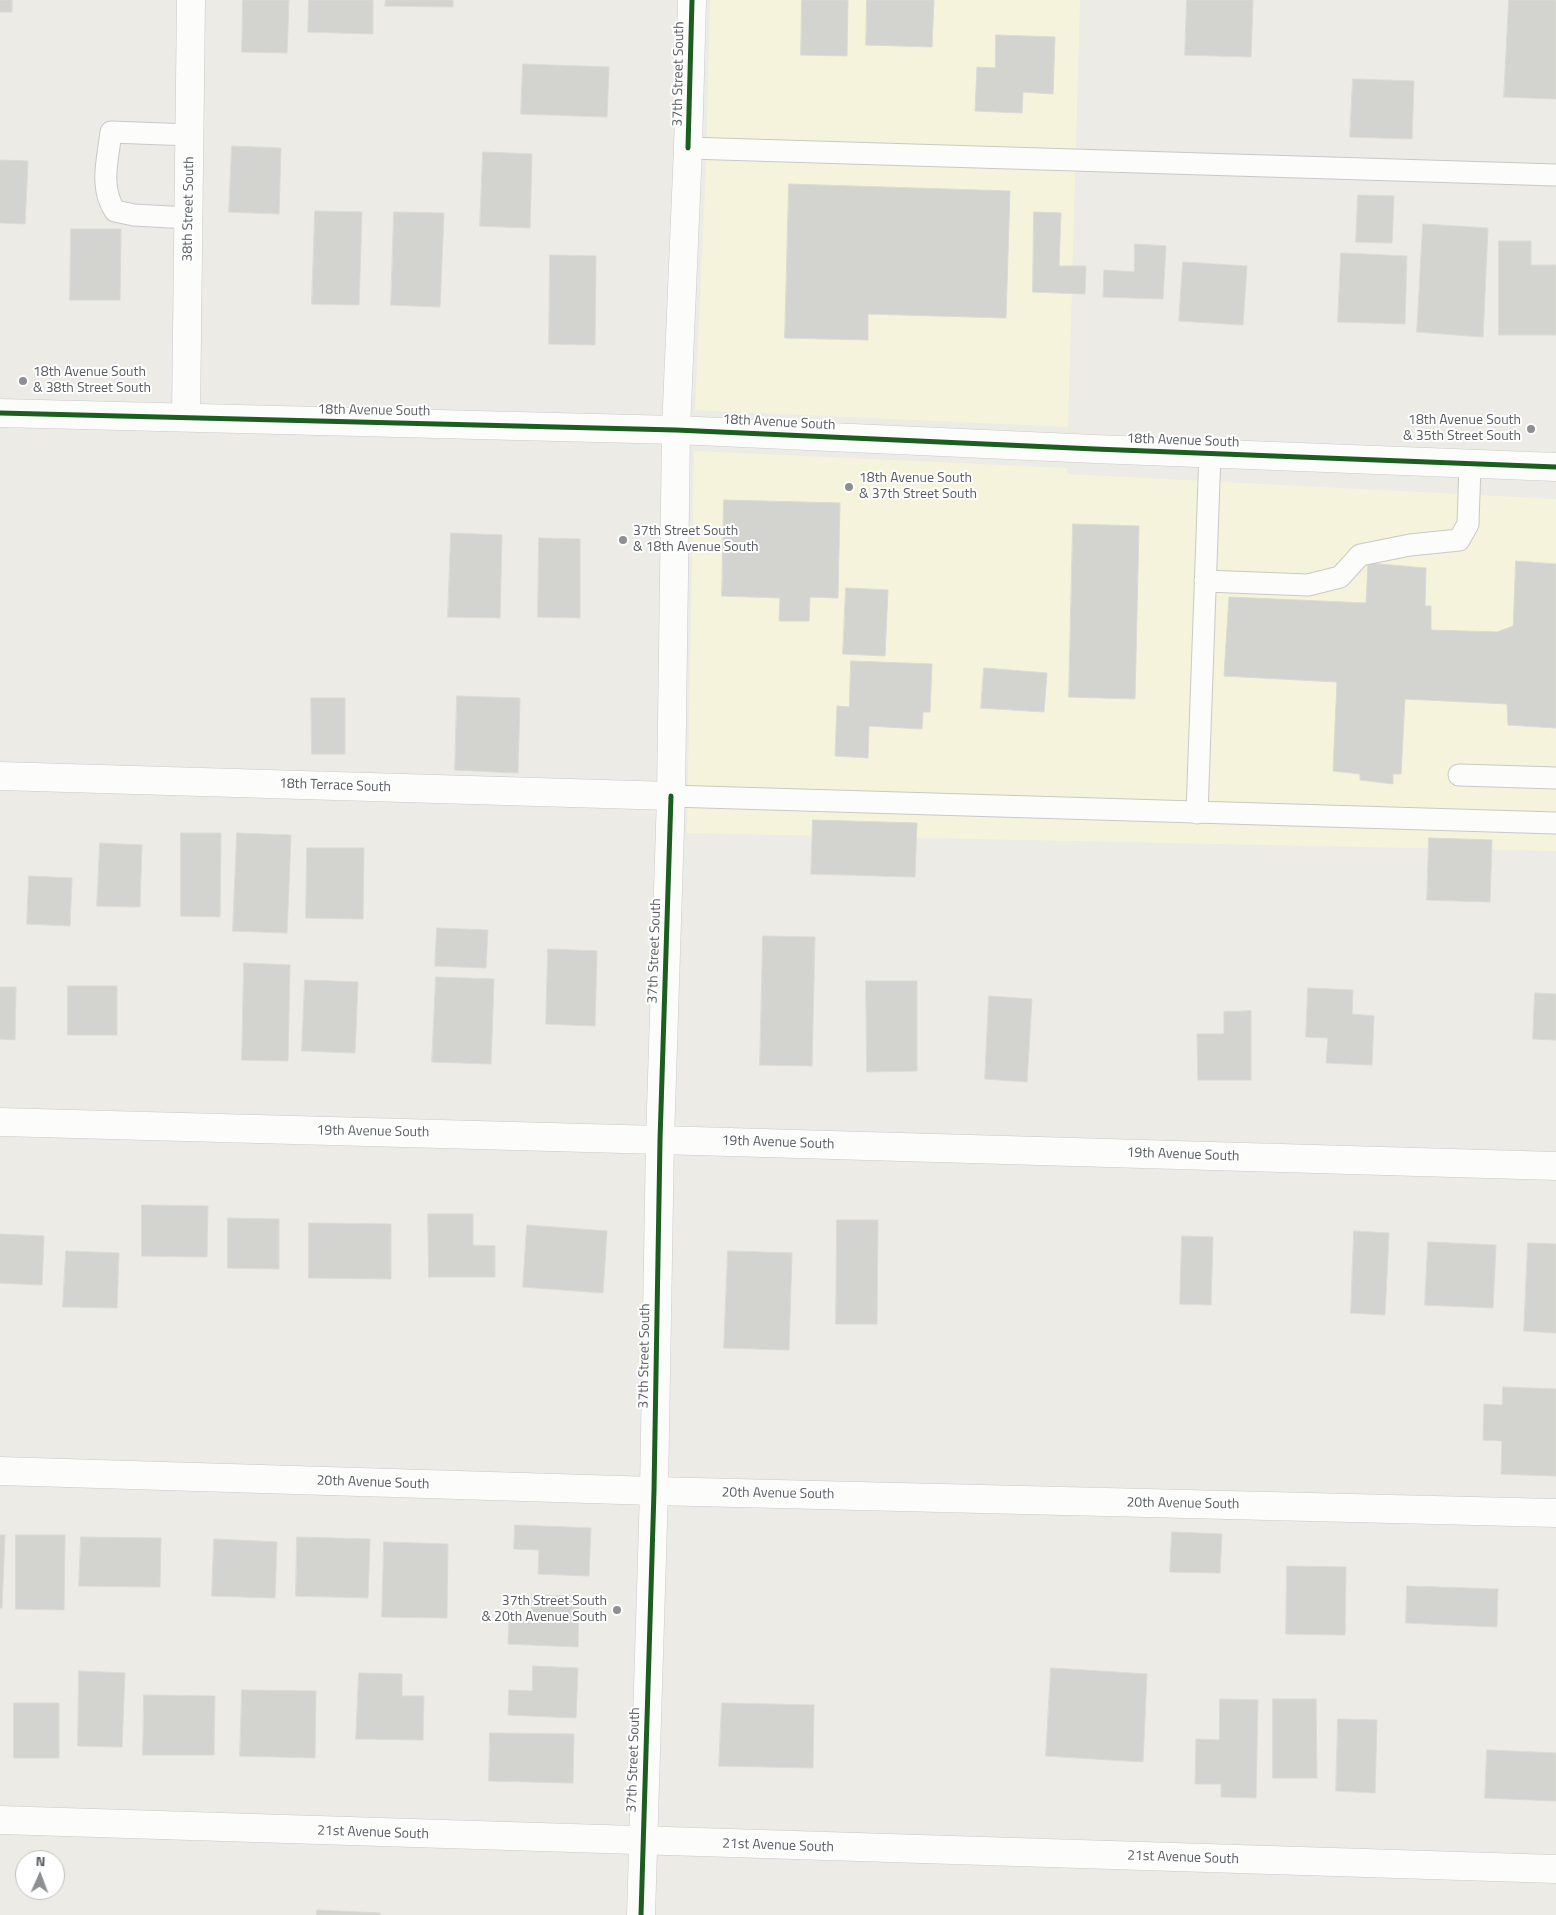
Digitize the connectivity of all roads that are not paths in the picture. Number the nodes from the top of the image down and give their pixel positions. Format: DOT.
graph roads {
  1 [pos="191,0"];
  2 [pos="692,0"];
  3 [pos="190,135"];
  4 [pos="688,148"];
  5 [pos="1556,176"];
  6 [pos="188,218"];
  7 [pos="0,413"];
  8 [pos="186,418"];
  9 [pos="676,430"];
  10 [pos="1210,453"];
  11 [pos="1470,465"];
  12 [pos="1556,467"];
  13 [pos="1206,581"];
  14 [pos="1459,775"];
  15 [pos="0,776"];
  16 [pos="1556,778"];
  17 [pos="671,796"];
  18 [pos="1197,812"];
  19 [pos="1556,823"];
  20 [pos="0,1122"];
  21 [pos="660,1140"];
  22 [pos="1556,1166"];
  23 [pos="0,1471"];
  24 [pos="654,1491"];
  25 [pos="1556,1513"];
  26 [pos="0,1820"];
  27 [pos="642,1842"];
  28 [pos="1556,1870"];
  29 [pos="641,1915"];
  1 -- 3 [label="street, 38th Street South"];
  2 -- 4 [label="street, 37th Street South"];
  3 -- 6 [label="street, 38th Street South"];
  3 -- 6 [label="lane"];
  4 -- 5 [label="lane"];
  4 -- 9 [label="street, 37th Street South"];
  6 -- 8 [label="street, 38th Street South"];
  7 -- 8 [label="street, 18th Avenue South"];
  8 -- 9 [label="street, 18th Avenue South"];
  9 -- 10 [label="street, 18th Avenue South"];
  9 -- 17 [label="street, 37th Street South"];
  10 -- 11 [label="street, 18th Avenue South"];
  10 -- 13 [label="lane"];
  11 -- 12 [label="street, 18th Avenue South"];
  11 -- 13 [label="lane"];
  13 -- 18 [label="lane"];
  14 -- 16 [label="lane"];
  15 -- 17 [label="street, 18th Terrace South"];
  17 -- 18 [label="lane"];
  17 -- 21 [label="street, 37th Street South"];
  18 -- 19 [label="lane"];
  20 -- 21 [label="street, 19th Avenue South"];
  21 -- 22 [label="street, 19th Avenue South"];
  21 -- 24 [label="street, 37th Street South"];
  23 -- 24 [label="street, 20th Avenue South"];
  24 -- 25 [label="street, 20th Avenue South"];
  24 -- 27 [label="street, 37th Street South"];
  26 -- 27 [label="street, 21st Avenue South"];
  27 -- 28 [label="street, 21st Avenue South"];
  27 -- 29 [label="street, 37th Street South"];
}
